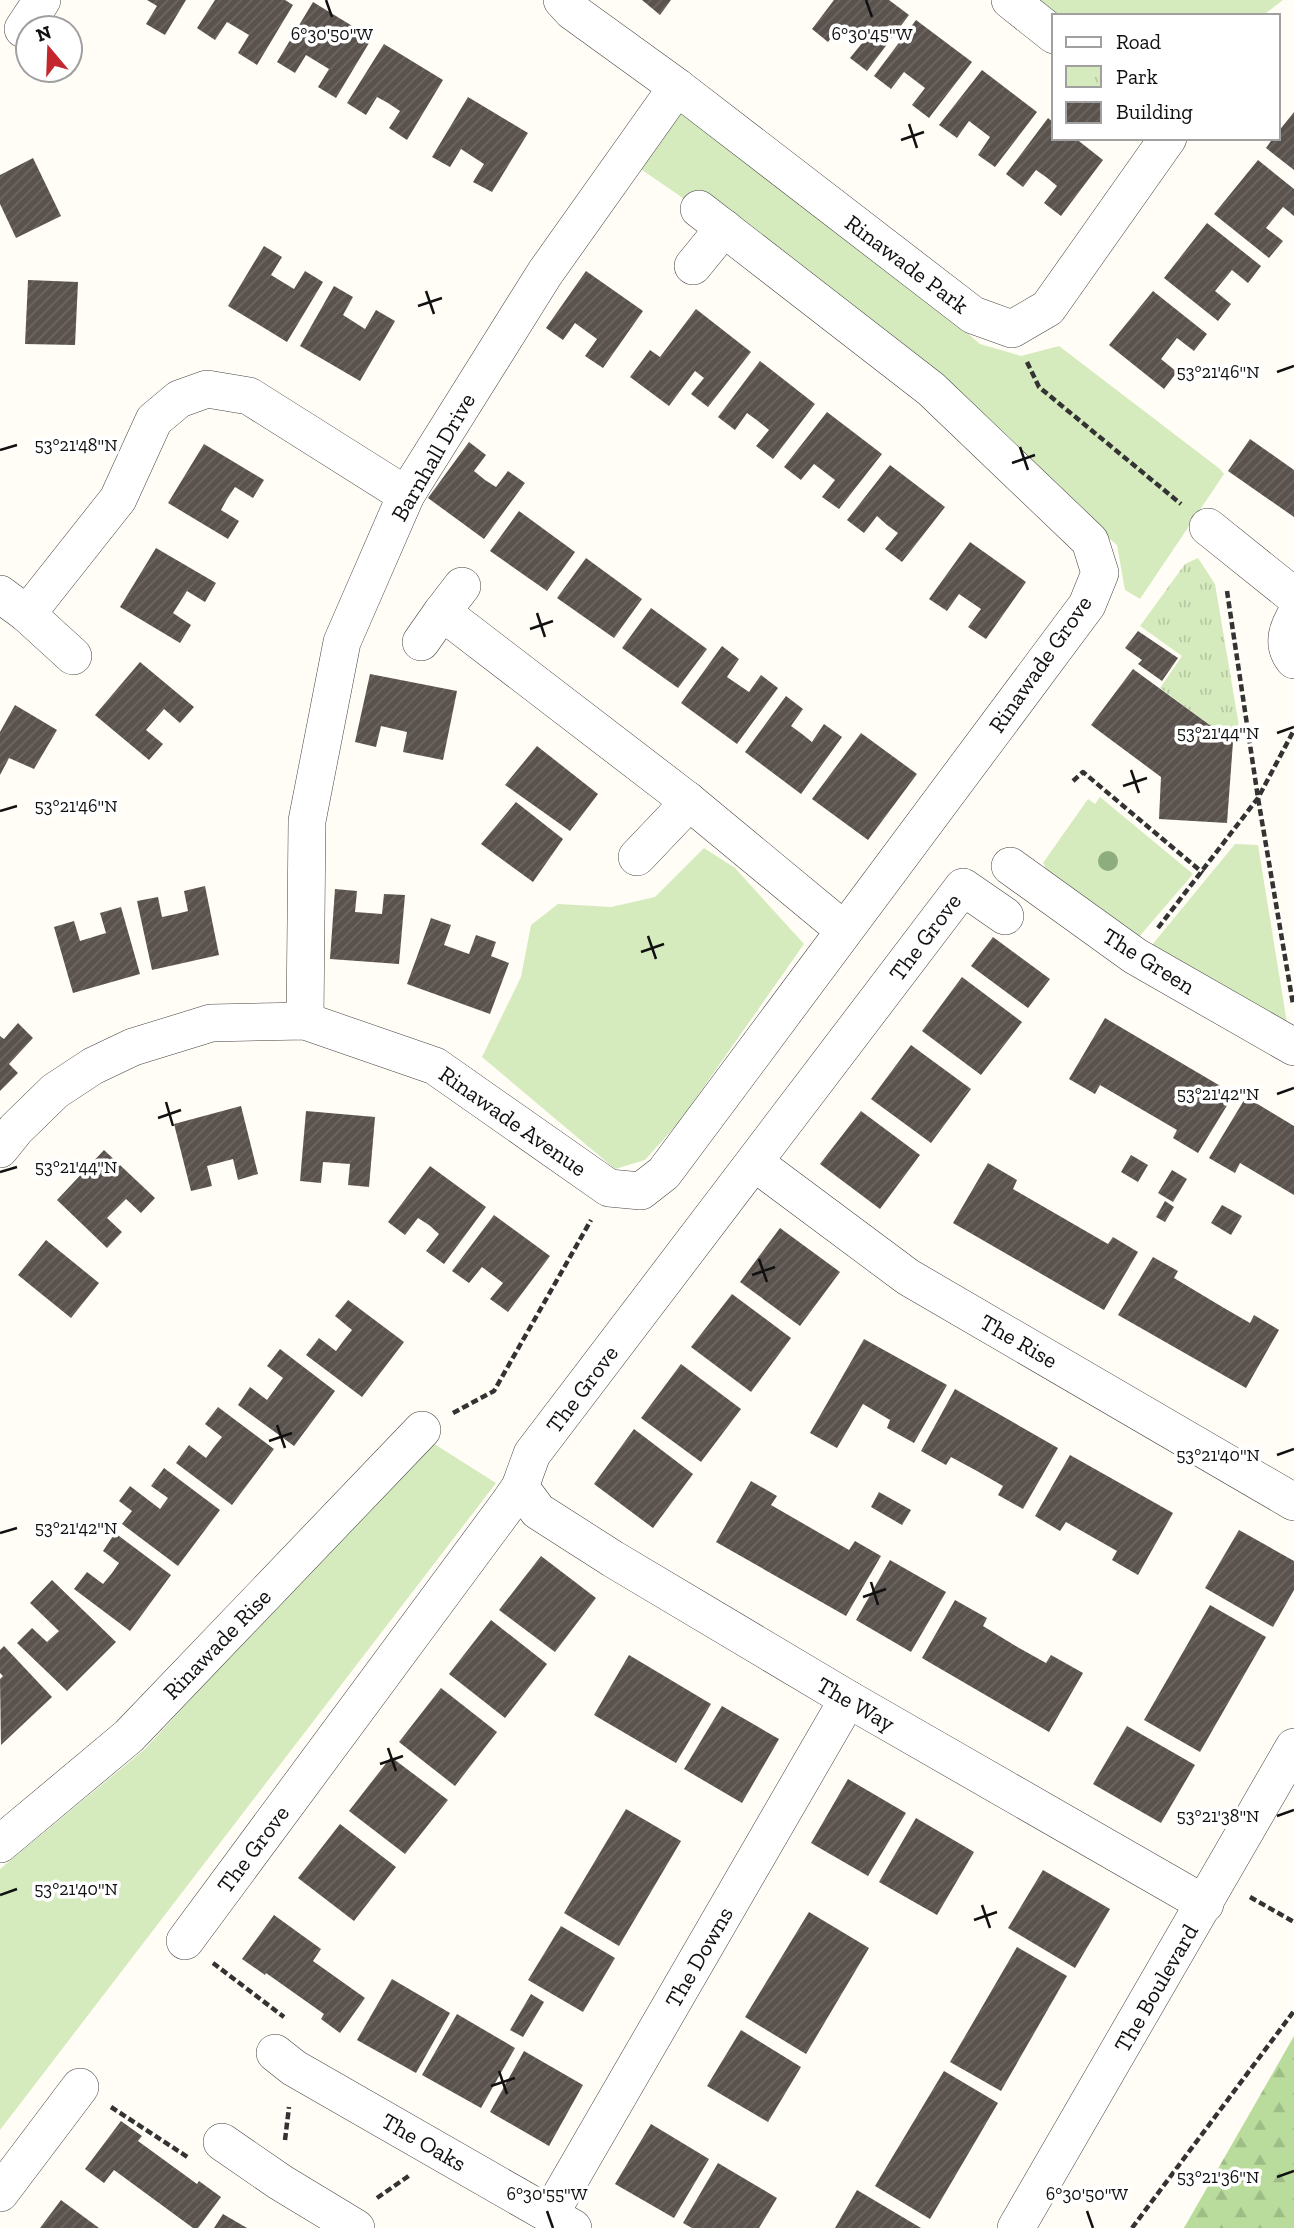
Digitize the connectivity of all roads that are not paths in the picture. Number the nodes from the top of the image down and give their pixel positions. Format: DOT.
graph roads {
  1 [pos="562,0"];
  2 [pos="1010,0"];
  3 [pos="1052,33"];
  4 [pos="677,87"];
  5 [pos="1167,140"];
  6 [pos="693,266"];
  7 [pos="406,495"];
  8 [pos="1208,527"];
  9 [pos="1294,596"];
  10 [pos="13,604"];
  11 [pos="1294,618"];
  12 [pos="421,642"];
  13 [pos="73,656"];
  14 [pos="1294,660"];
  15 [pos="687,800"];
  16 [pos="636,857"];
  17 [pos="1010,866"];
  18 [pos="1005,916"];
  19 [pos="844,930"];
  20 [pos="305,1021"];
  21 [pos="1294,1047"];
  22 [pos="0,1149"];
  23 [pos="755,1163"];
  24 [pos="609,1188"];
  25 [pos="422,1430"];
  26 [pos="520,1487"];
  27 [pos="1294,1502"];
  28 [pos="848,1699"];
  29 [pos="1294,1746"];
  30 [pos="0,1844"];
  31 [pos="1212,1892"];
  32 [pos="185,1941"];
  33 [pos="285,2060"];
  34 [pos="80,2087"];
  35 [pos="222,2142"];
  36 [pos="0,2193"];
  37 [pos="561,2221"];
  38 [pos="350,2225"];
  39 [pos="1016,2228"];
  1 -- 4 [label="street"];
  2 -- 3 [label="street"];
  4 -- 5 [label="street, Rinawade Park"];
  4 -- 7 [label="street, Barnhall Drive"];
  6 -- 19 [label="street, Rinawade Grove"];
  7 -- 10 [label="street"];
  7 -- 20 [label="street, Barnhall Drive"];
  8 -- 9 [label="street"];
  10 -- 13 [label="street"];
  11 -- 14 [label="street"];
  12 -- 15 [label="street"];
  15 -- 16 [label="street"];
  15 -- 19 [label="street"];
  17 -- 21 [label="street, The Green"];
  18 -- 23 [label="street, The Grove"];
  19 -- 24 [label="street, Rinawade Grove"];
  20 -- 22 [label="street, Rinawade Avenue"];
  20 -- 24 [label="street, Rinawade Avenue"];
  23 -- 26 [label="street, The Grove"];
  23 -- 27 [label="street, The Rise"];
  25 -- 30 [label="street, Rinawade Rise"];
  26 -- 28 [label="street, The Way"];
  26 -- 32 [label="street, The Grove"];
  28 -- 31 [label="street, The Way"];
  28 -- 37 [label="street, The Downs"];
  29 -- 31 [label="street, The Boulevard"];
  31 -- 39 [label="street, The Boulevard"];
  33 -- 37 [label="street, The Oaks"];
  34 -- 36 [label="street"];
  35 -- 38 [label="street"];
}
